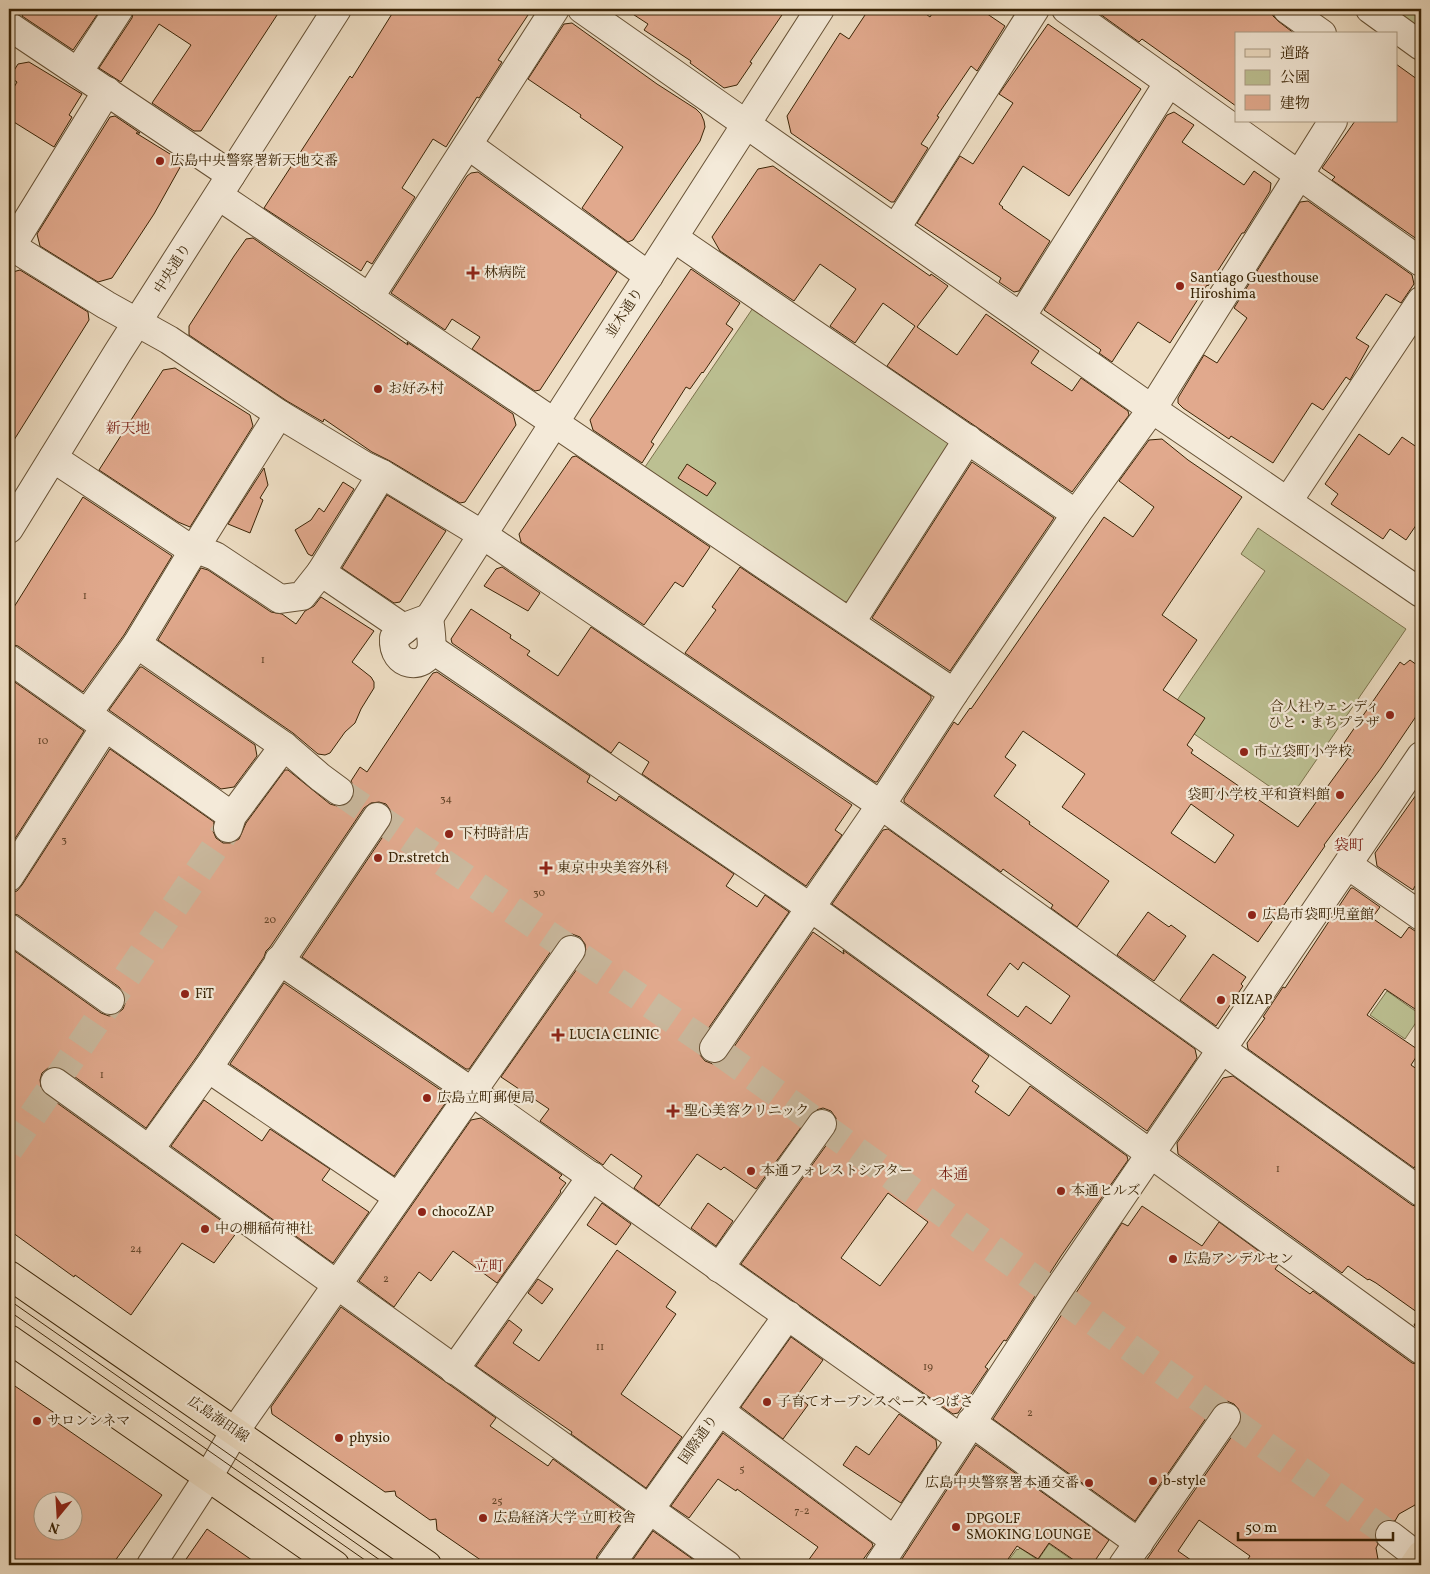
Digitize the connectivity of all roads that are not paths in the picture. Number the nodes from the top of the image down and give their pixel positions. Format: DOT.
graph roads {
  1 [pos="119,9"];
  2 [pos="337,9"];
  3 [pos="555,9"];
  4 [pos="582,9"];
  5 [pos="1035,9"];
  6 [pos="1066,9"];
  7 [pos="1287,9"];
  8 [pos="1370,9"];
  9 [pos="817,10"];
  10 [pos="1396,23"];
  11 [pos="1319,32"];
  12 [pos="13,38"];
  13 [pos="1421,46"];
  14 [pos="78,72"];
  15 [pos="1169,82"];
  16 [pos="107,91"];
  17 [pos="1332,122"];
  18 [pos="746,124"];
  19 [pos="468,145"];
  20 [pos="1299,175"];
  21 [pos="225,185"];
  22 [pos="896,228"];
  23 [pos="674,238"];
  24 [pos="10,248"];
  25 [pos="1421,262"];
  26 [pos="649,276"];
  27 [pos="369,298"];
  28 [pos="1421,301"];
  29 [pos="1021,317"];
  30 [pos="138,323"];
  31 [pos="1152,409"];
  32 [pos="279,414"];
  33 [pos="554,423"];
  34 [pos="968,439"];
  35 [pos="53,458"];
  36 [pos="382,474"];
  37 [pos="1288,501"];
  38 [pos="1076,514"];
  39 [pos="9,529"];
  40 [pos="483,535"];
  41 [pos="195,548"];
  42 [pos="321,572"];
  43 [pos="1421,593"];
  44 [pos="429,618"];
  45 [pos="851,622"];
  46 [pos="405,629"];
  47 [pos="137,644"];
  48 [pos="432,649"];
  49 [pos="9,659"];
  50 [pos="954,693"];
  51 [pos="96,721"];
  52 [pos="284,746"];
  53 [pos="1421,756"];
  54 [pos="340,791"];
  55 [pos="881,805"];
  56 [pos="377,817"];
  57 [pos="1348,865"];
  58 [pos="9,877"];
  59 [pos="810,908"];
  60 [pos="1421,916"];
  61 [pos="9,928"];
  62 [pos="571,950"];
  63 [pos="279,960"];
  64 [pos="110,1000"];
  65 [pos="714,1048"];
  66 [pos="1223,1049"];
  67 [pos="208,1068"];
  68 [pos="54,1082"];
  69 [pos="472,1092"];
  70 [pos="822,1124"];
  71 [pos="149,1150"];
  72 [pos="1151,1154"];
  73 [pos="592,1176"];
  74 [pos="1421,1192"];
  75 [pos="398,1197"];
  76 [pos="719,1268"];
  77 [pos="9,1275"];
  78 [pos="336,1285"];
  79 [pos="788,1315"];
  80 [pos="9,1339"];
  81 [pos="1421,1350"];
  82 [pos="454,1370"];
  83 [pos="720,1412"];
  84 [pos="1226,1416"];
  85 [pos="966,1430"];
  86 [pos="235,1431"];
  87 [pos="208,1477"];
  88 [pos="649,1511"];
  89 [pos="1390,1535"];
  90 [pos="895,1541"];
  91 [pos="1139,1542"];
  92 [pos="1419,1559"];
  93 [pos="151,1565"];
  94 [pos="335,1565"];
  95 [pos="427,1565"];
  96 [pos="610,1565"];
  97 [pos="727,1565"];
  98 [pos="879,1565"];
  99 [pos="1123,1565"];
  1 -- 14 [label="street"];
  2 -- 21 [label="street, 中央通り"];
  3 -- 19 [label="street"];
  4 -- 18 [label="street"];
  5 -- 22 [label="street"];
  6 -- 15 [label="street"];
  7 -- 11 [label="street"];
  8 -- 10 [label="street"];
  9 -- 18 [label="street, 並木通り"];
  10 -- 13 [label="street"];
  12 -- 14 [label="street"];
  14 -- 16 [label="street"];
  15 -- 20 [label="street"];
  15 -- 29 [label="street"];
  16 -- 21 [label="street"];
  16 -- 24 [label="street"];
  17 -- 20 [label="street"];
  18 -- 22 [label="street"];
  18 -- 23 [label="street, 並木通り"];
  19 -- 26 [label="street"];
  19 -- 27 [label="street"];
  20 -- 25 [label="street"];
  20 -- 31 [label="street"];
  21 -- 27 [label="street"];
  21 -- 30 [label="street, 中央通り"];
  22 -- 29 [label="street"];
  23 -- 26 [label="street, 並木通り"];
  23 -- 34 [label="street"];
  24 -- 30 [label="street"];
  26 -- 33 [label="street, 並木通り"];
  27 -- 33 [label="street"];
  28 -- 37 [label="street"];
  29 -- 31 [label="street"];
  30 -- 32 [label="street"];
  30 -- 35 [label="street, 中央通り"];
  31 -- 37 [label="street"];
  31 -- 38 [label="street"];
  32 -- 36 [label="street"];
  32 -- 41 [label="street"];
  33 -- 40 [label="street, 並木通り"];
  33 -- 45 [label="street"];
  34 -- 38 [label="street"];
  34 -- 45 [label="street"];
  35 -- 39 [label="street, 中央通り"];
  35 -- 41 [label="street"];
  36 -- 40 [label="street"];
  36 -- 42 [label="street"];
  37 -- 43 [label="street"];
  38 -- 50 [label="street"];
  40 -- 44 [label="street, 並木通り"];
  40 -- 55 [label="street"];
  41 -- 42 [label="street"];
  41 -- 47 [label="street"];
  42 -- 46 [label="street"];
  44 -- 46 [label="street"];
  44 -- 48 [label="street"];
  45 -- 50 [label="street"];
  46 -- 48 [label="street"];
  47 -- 51 [label="street"];
  47 -- 52 [label="street"];
  48 -- 59 [label="street"];
  49 -- 51 [label="street"];
  50 -- 55 [label="street"];
  51 -- 52 [label="street"];
  51 -- 58 [label="street"];
  52 -- 54 [label="street"];
  53 -- 57 [label="street"];
  55 -- 59 [label="street"];
  55 -- 66 [label="street"];
  56 -- 63 [label="street"];
  57 -- 60 [label="street"];
  57 -- 66 [label="street"];
  59 -- 65 [label="street"];
  59 -- 72 [label="street"];
  61 -- 64 [label="street"];
  62 -- 69 [label="street"];
  63 -- 67 [label="street"];
  63 -- 69 [label="street"];
  66 -- 72 [label="street"];
  66 -- 74 [label="street"];
  67 -- 71 [label="street"];
  67 -- 75 [label="street"];
  68 -- 71 [label="street"];
  69 -- 73 [label="street"];
  69 -- 75 [label="street"];
  70 -- 76 [label="street"];
  71 -- 78 [label="street"];
  72 -- 81 [label="street"];
  72 -- 85 [label="street"];
  73 -- 76 [label="street"];
  73 -- 82 [label="street"];
  75 -- 78 [label="street"];
  76 -- 79 [label="street"];
  77 -- 86 [label="main road, 広島海田線"];
  78 -- 82 [label="street"];
  78 -- 86 [label="street"];
  79 -- 83 [label="street, 国際通り"];
  79 -- 85 [label="street"];
  80 -- 87 [label="main road"];
  82 -- 88 [label="street"];
  83 -- 88 [label="street, 国際通り"];
  83 -- 90 [label="street"];
  84 -- 91 [label="street"];
  85 -- 90 [label="street"];
  85 -- 91 [label="street"];
  86 -- 87 [label="street"];
  86 -- 95 [label="main road, 広島海田線"];
  87 -- 93 [label="street"];
  87 -- 94 [label="main road"];
  88 -- 96 [label="street, 国際通り"];
  88 -- 97 [label="street"];
  89 -- 92 [label="street"];
  90 -- 98 [label="street"];
  91 -- 99 [label="street"];
}
